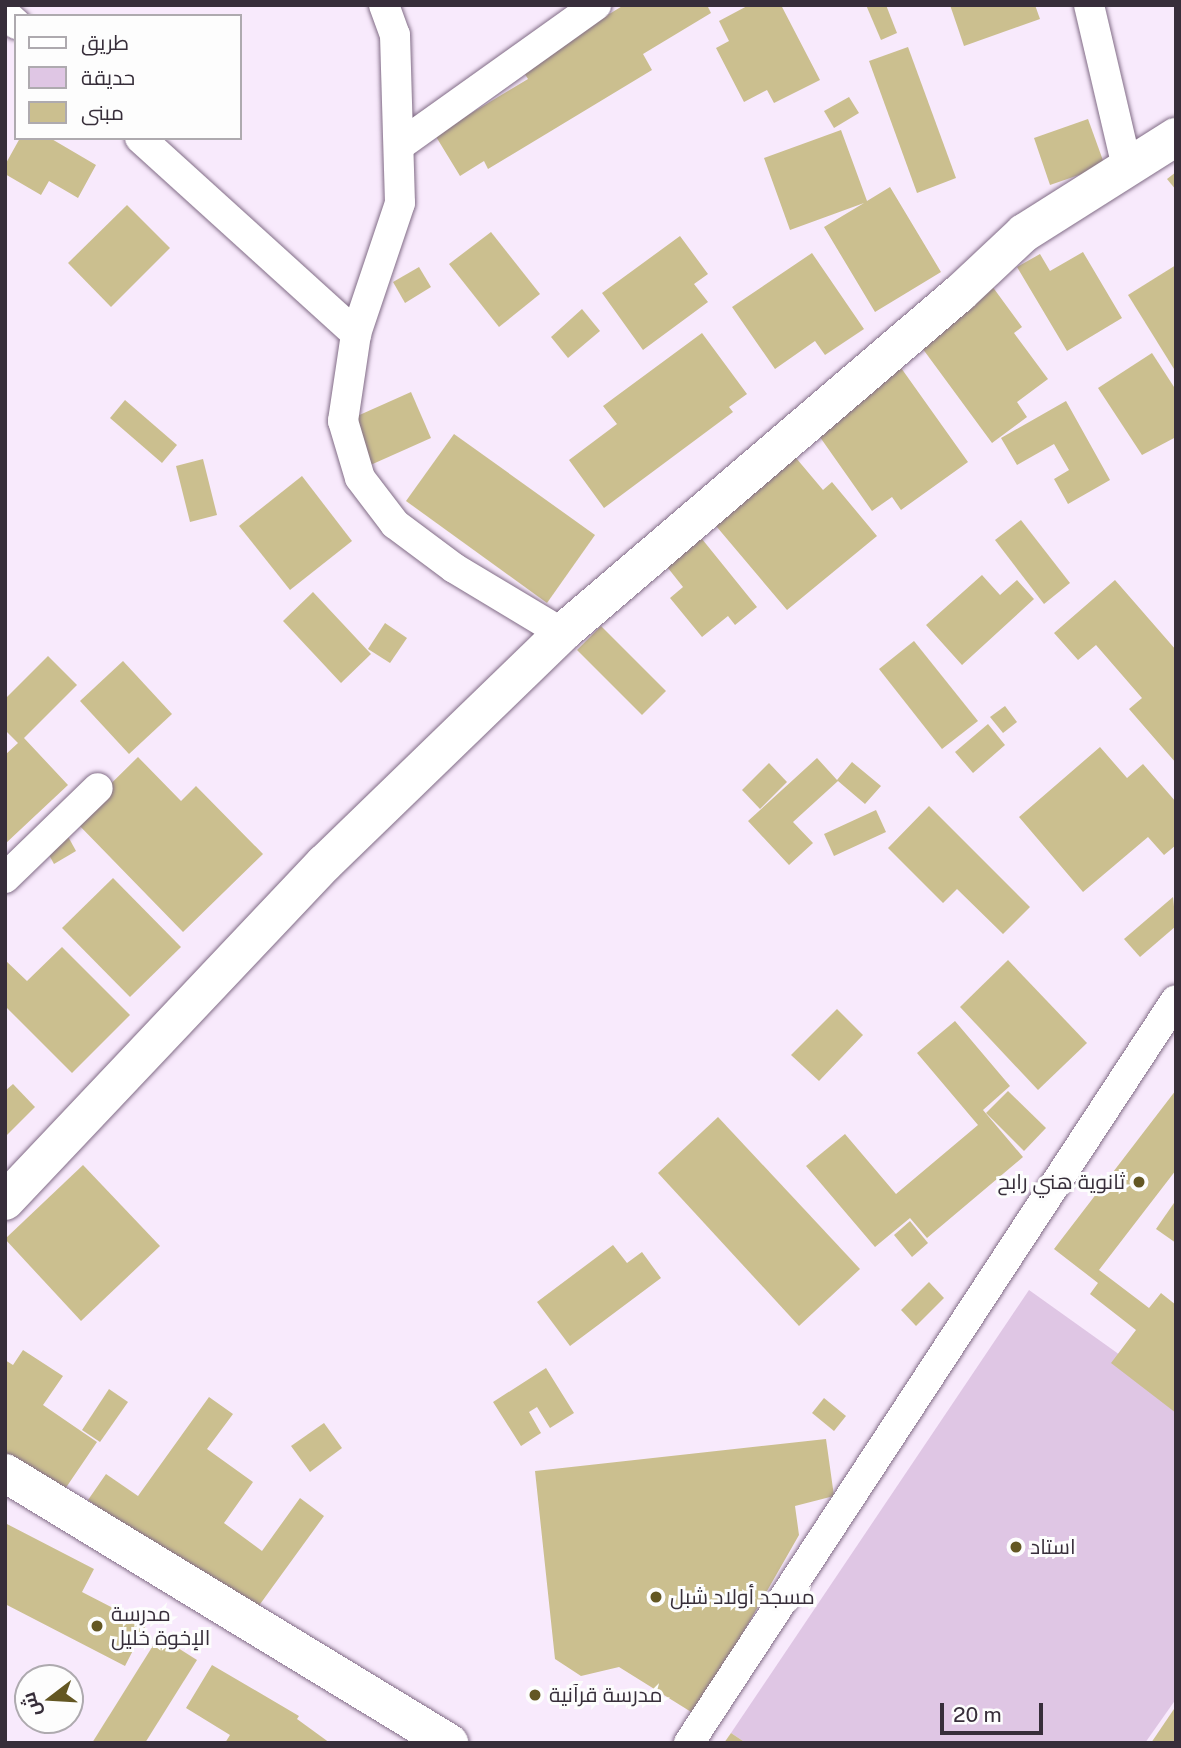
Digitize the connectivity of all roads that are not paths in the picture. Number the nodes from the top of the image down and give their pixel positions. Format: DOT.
graph roads {
  1 [pos="384,5"];
  2 [pos="596,5"];
  3 [pos="1089,5"];
  4 [pos="1176,136"];
  5 [pos="142,140"];
  6 [pos="400,145"];
  7 [pos="1127,167"];
  8 [pos="356,334"];
  9 [pos="562,633"];
  10 [pos="98,788"];
  11 [pos="5,878"];
  12 [pos="1176,1000"];
  13 [pos="5,1201"];
  14 [pos="5,1473"];
  15 [pos="449,1743"];
  16 [pos="689,1743"];
  1 -- 6 [label="street"];
  2 -- 6 [label="street"];
  3 -- 7 [label="street"];
  4 -- 7 [label="street"];
  5 -- 8 [label="street"];
  6 -- 8 [label="street"];
  7 -- 9 [label="street"];
  8 -- 9 [label="street"];
  9 -- 13 [label="street"];
  10 -- 11 [label="street"];
  12 -- 16 [label="street"];
  14 -- 15 [label="street"];
}
